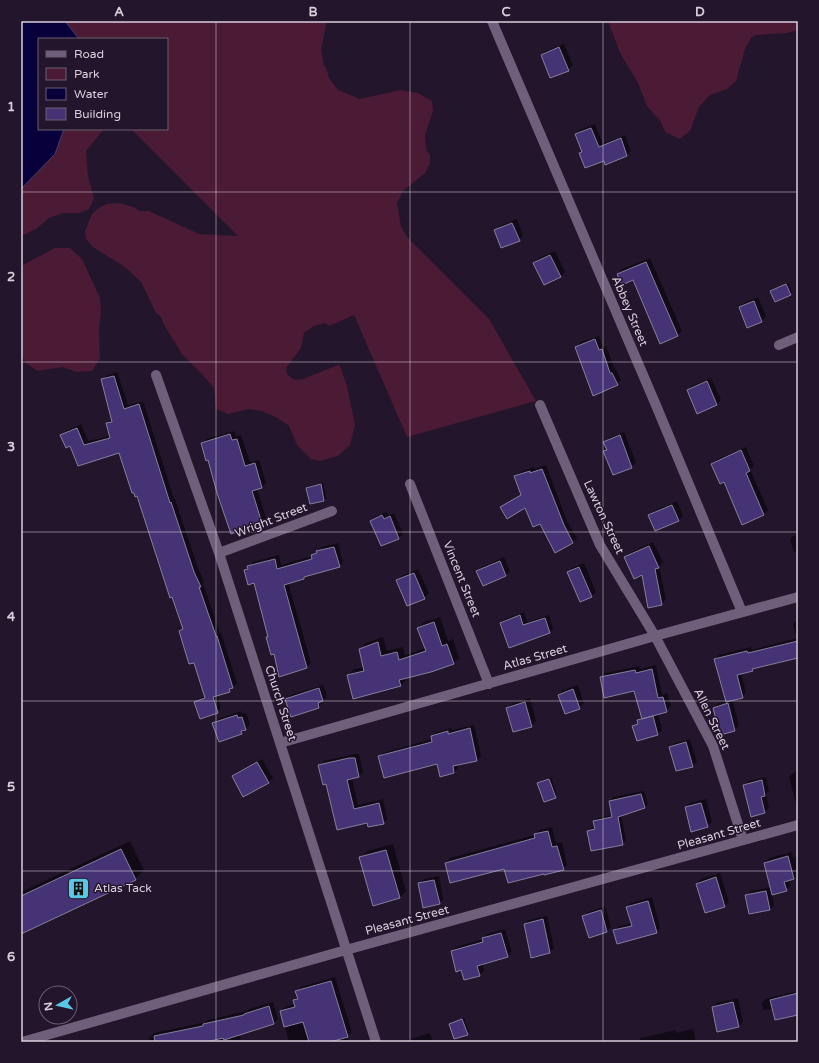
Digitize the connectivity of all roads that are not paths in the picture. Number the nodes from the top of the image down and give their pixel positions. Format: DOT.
graph roads {
  1 [pos="492,21"];
  2 [pos="798,337"];
  3 [pos="779,345"];
  4 [pos="156,375"];
  5 [pos="540,405"];
  6 [pos="410,484"];
  7 [pos="332,511"];
  8 [pos="219,553"];
  9 [pos="798,597"];
  10 [pos="742,612"];
  11 [pos="655,636"];
  12 [pos="489,684"];
  13 [pos="280,743"];
  14 [pos="798,825"];
  15 [pos="743,840"];
  16 [pos="346,950"];
  17 [pos="63,1037"];
  18 [pos="22,1042"];
  19 [pos="376,1042"];
  1 -- 10 [label="street, Abbey Street"];
  2 -- 3 [label="street"];
  4 -- 8 [label="street, Church Street"];
  5 -- 11 [label="street, Lawton Street"];
  6 -- 12 [label="street, Vincent Street"];
  7 -- 8 [label="street, Wright Street"];
  8 -- 13 [label="street, Church Street"];
  9 -- 10 [label="street, Atlas Street"];
  10 -- 11 [label="street, Atlas Street"];
  11 -- 12 [label="street, Atlas Street"];
  11 -- 15 [label="street, Allen Street"];
  12 -- 13 [label="street, Atlas Street"];
  13 -- 16 [label="street, Church Street"];
  14 -- 15 [label="street, Pleasant Street"];
  15 -- 16 [label="street, Pleasant Street"];
  16 -- 17 [label="street, Pleasant Street"];
  16 -- 19 [label="street, Church Street"];
  17 -- 18 [label="street, Pleasant Street"];
}
